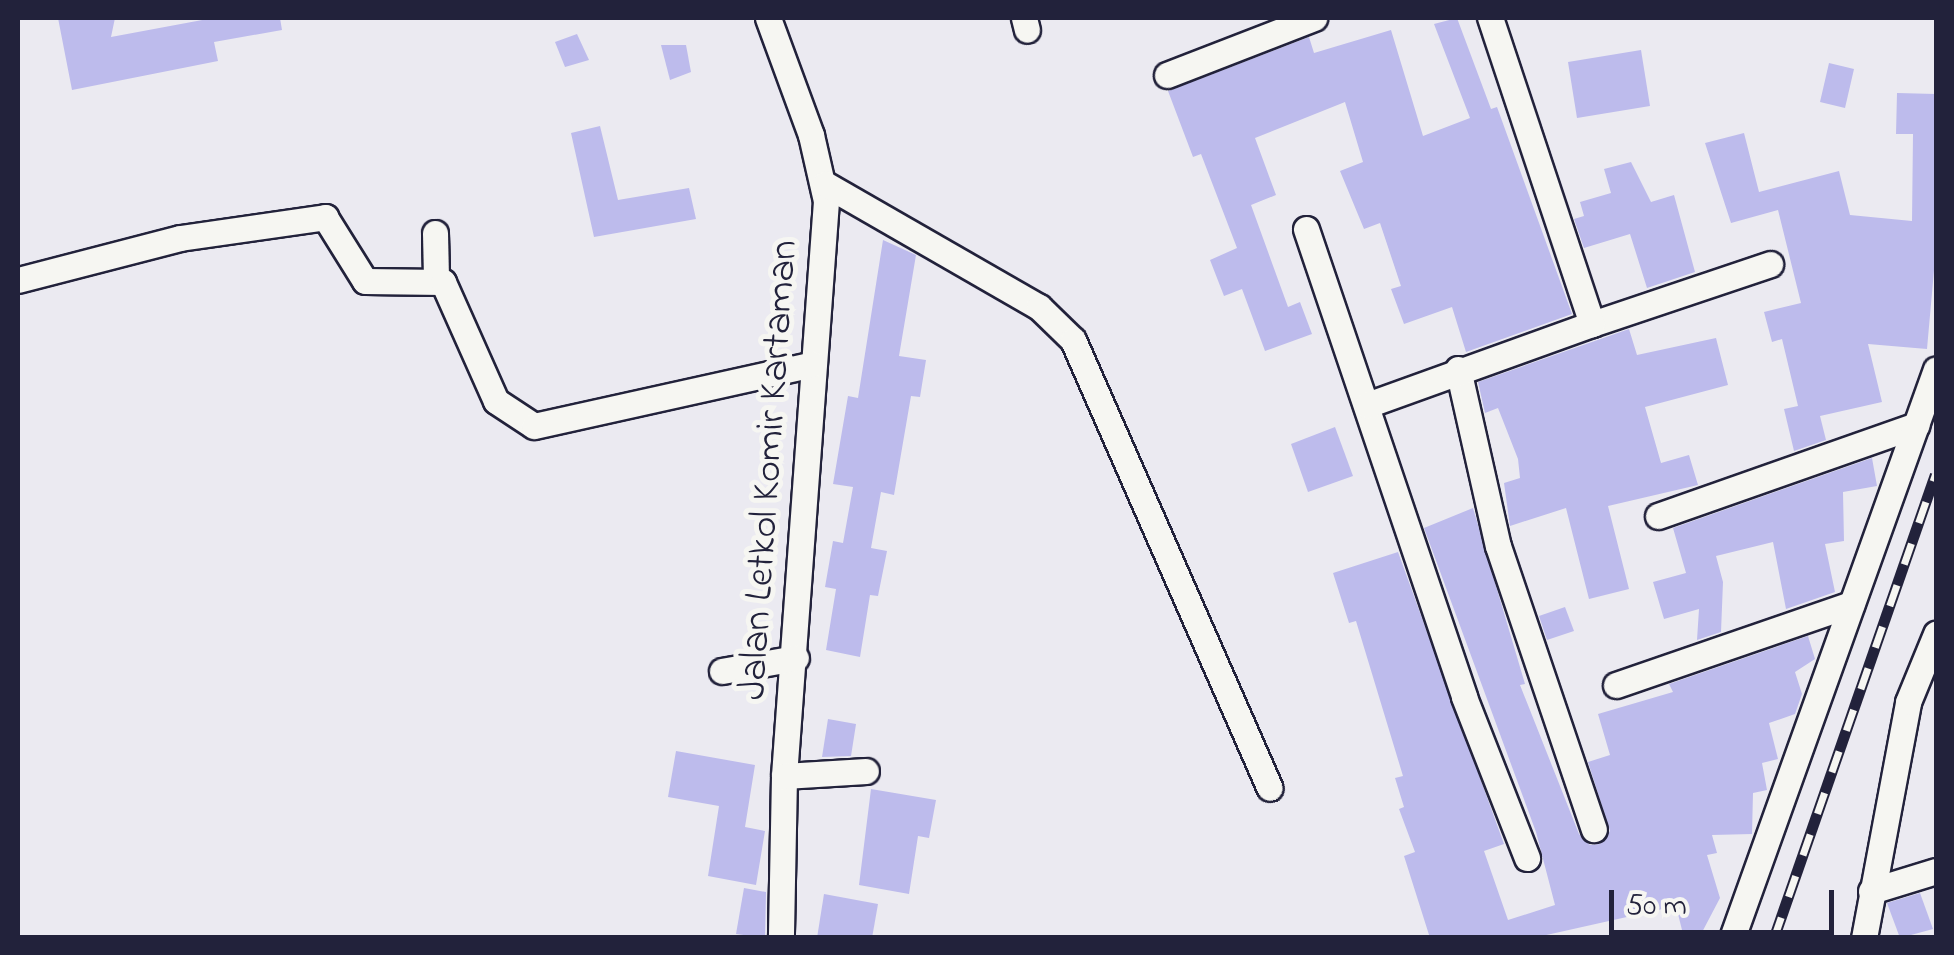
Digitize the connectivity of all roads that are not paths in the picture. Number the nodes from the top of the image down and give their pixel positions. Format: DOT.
graph roads {
  1 [pos="768,18"];
  2 [pos="1314,18"];
  3 [pos="1490,18"];
  4 [pos="1167,74"];
  5 [pos="825,184"];
  6 [pos="1306,228"];
  7 [pos="435,232"];
  8 [pos="1770,264"];
  9 [pos="436,277"];
  10 [pos="18,280"];
  11 [pos="1592,324"];
  12 [pos="813,364"];
  13 [pos="1458,369"];
  14 [pos="1936,369"];
  15 [pos="1366,405"];
  16 [pos="1916,424"];
  17 [pos="1658,516"];
  18 [pos="1851,604"];
  19 [pos="1936,634"];
  20 [pos="796,658"];
  21 [pos="722,671"];
  22 [pos="1616,685"];
  23 [pos="866,771"];
  24 [pos="784,776"];
  25 [pos="1270,788"];
  26 [pos="1594,829"];
  27 [pos="1527,858"];
  28 [pos="1936,871"];
  29 [pos="1871,890"];
  30 [pos="782,938"];
  31 [pos="1732,938"];
  32 [pos="1864,938"];
  1 -- 5 [label="street, Jalan Letkol Komir Kartaman"];
  2 -- 4 [label="street"];
  3 -- 11 [label="street"];
  5 -- 12 [label="street, Jalan Letkol Komir Kartaman"];
  5 -- 25 [label="street"];
  6 -- 15 [label="street"];
  7 -- 9 [label="street"];
  8 -- 11 [label="street"];
  9 -- 10 [label="street"];
  9 -- 12 [label="street"];
  11 -- 13 [label="street"];
  12 -- 20 [label="street, Jalan Letkol Komir Kartaman"];
  13 -- 15 [label="street"];
  13 -- 26 [label="street"];
  14 -- 16 [label="street"];
  15 -- 27 [label="street"];
  16 -- 17 [label="street"];
  16 -- 18 [label="street"];
  18 -- 22 [label="street"];
  18 -- 31 [label="street"];
  19 -- 29 [label="street"];
  20 -- 21 [label="street"];
  20 -- 24 [label="street, Jalan Letkol Komir Kartaman"];
  23 -- 24 [label="street"];
  24 -- 30 [label="street, Jalan Letkol Komir Kartaman"];
  28 -- 29 [label="street"];
  29 -- 32 [label="street"];
}
